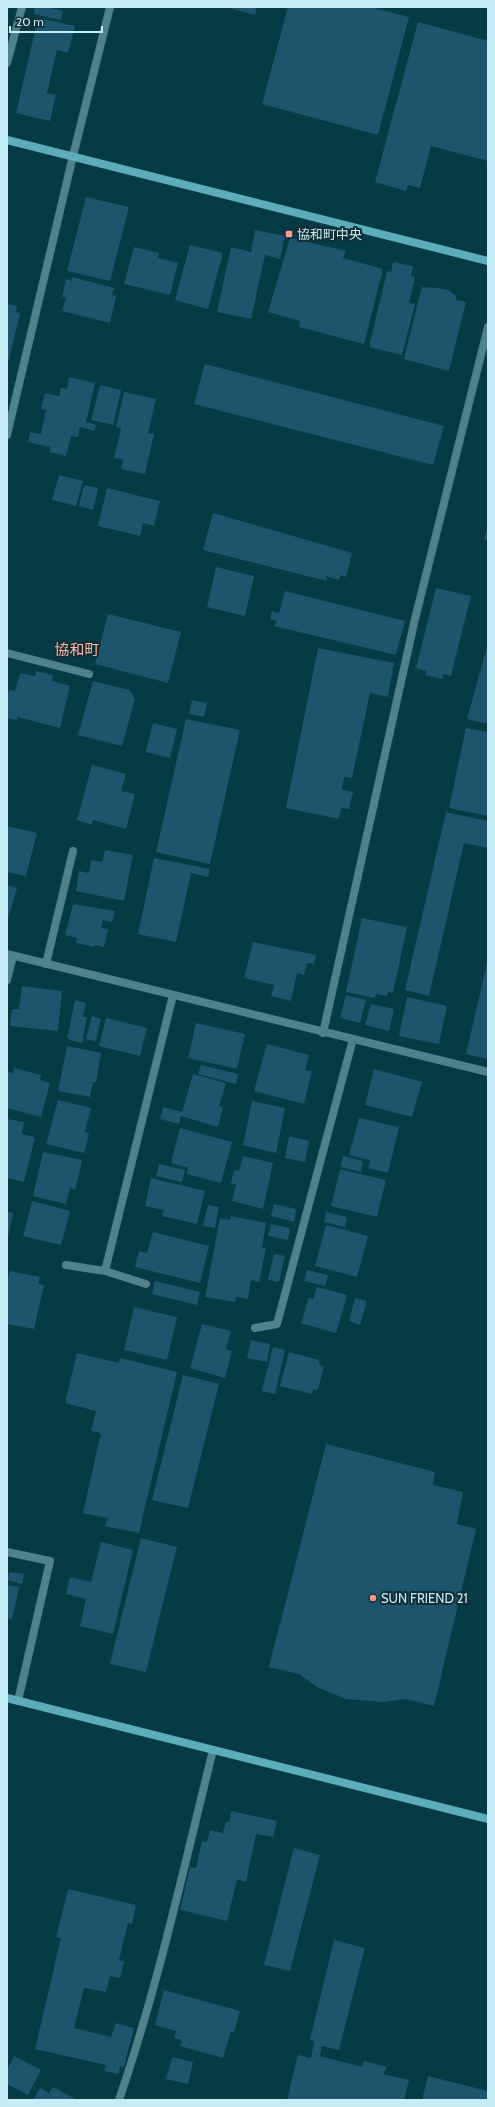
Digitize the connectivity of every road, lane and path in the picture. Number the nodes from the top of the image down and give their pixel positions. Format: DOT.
graph roads {
  1 [pos="22,7"];
  2 [pos="110,7"];
  3 [pos="7,63"];
  4 [pos="7,140"];
  5 [pos="73,156"];
  6 [pos="488,261"];
  7 [pos="488,328"];
  8 [pos="7,436"];
  9 [pos="7,653"];
  10 [pos="89,674"];
  11 [pos="73,851"];
  12 [pos="10,955"];
  13 [pos="46,964"];
  14 [pos="7,980"];
  15 [pos="173,995"];
  16 [pos="323,1033"];
  17 [pos="353,1039"];
  18 [pos="488,1072"];
  19 [pos="66,1265"];
  20 [pos="105,1271"];
  21 [pos="146,1284"];
  22 [pos="255,1328"];
  23 [pos="7,1552"];
  24 [pos="7,1698"];
  25 [pos="18,1701"];
  26 [pos="213,1750"];
  27 [pos="488,1819"];
  28 [pos="119,2100"];
  1 -- 3 [label="street"];
  2 -- 5 [label="street"];
  4 -- 5 [label="street"];
  5 -- 6 [label="street"];
  5 -- 8 [label="street"];
  7 -- 16 [label="street"];
  9 -- 10 [label="street"];
  11 -- 13 [label="street"];
  12 -- 13 [label="street"];
  12 -- 14 [label="street"];
  13 -- 15 [label="street"];
  15 -- 16 [label="street"];
  15 -- 20 [label="street"];
  16 -- 17 [label="street"];
  17 -- 18 [label="street"];
  17 -- 22 [label="street"];
  19 -- 20 [label="street"];
  20 -- 21 [label="street"];
  23 -- 25 [label="street"];
  24 -- 25 [label="street"];
  25 -- 26 [label="street"];
  26 -- 27 [label="street"];
  26 -- 28 [label="street"];
}
